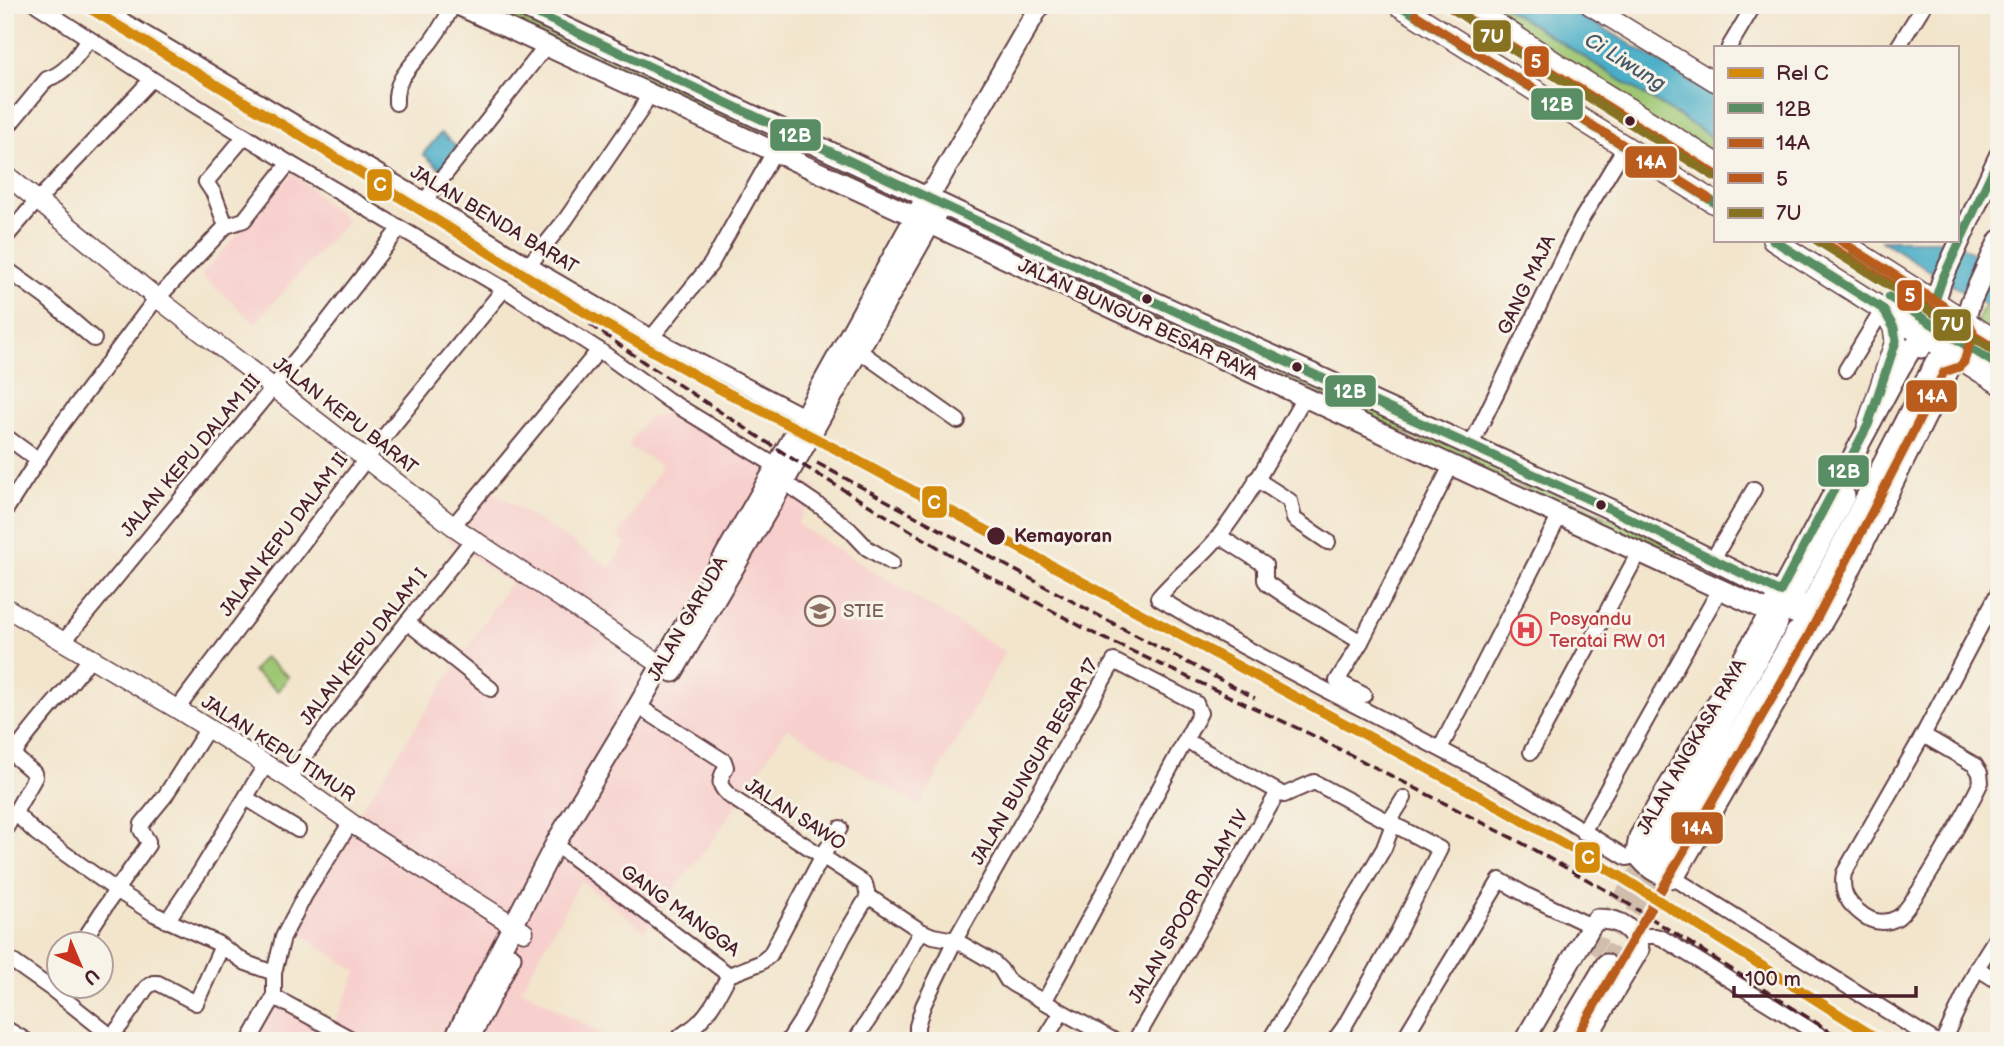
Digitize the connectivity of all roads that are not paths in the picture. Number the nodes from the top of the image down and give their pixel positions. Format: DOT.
graph roads {
  1 [pos="37,5"];
  2 [pos="97,5"];
  3 [pos="456,5"];
  4 [pos="518,5"];
  5 [pos="1040,5"];
  6 [pos="1399,5"];
  7 [pos="1468,5"];
  8 [pos="1754,5"];
  9 [pos="1924,5"];
  10 [pos="1590,6"];
  11 [pos="113,9"];
  12 [pos="89,39"];
  13 [pos="546,46"];
  14 [pos="1730,46"];
  15 [pos="1899,46"];
  16 [pos="1714,77"];
  17 [pos="152,79"];
  18 [pos="649,94"];
  19 [pos="396,103"];
  20 [pos="5,130"];
  21 [pos="245,136"];
  22 [pos="816,145"];
  23 [pos="1625,146"];
  24 [pos="774,152"];
  25 [pos="1999,156"];
  26 [pos="1714,162"];
  27 [pos="289,163"];
  28 [pos="804,164"];
  29 [pos="5,174"];
  30 [pos="935,195"];
  31 [pos="425,200"];
  32 [pos="37,201"];
  33 [pos="1714,202"];
  34 [pos="923,220"];
  35 [pos="226,226"];
  36 [pos="400,229"];
  37 [pos="1959,235"];
  38 [pos="5,238"];
  39 [pos="1776,242"];
  40 [pos="1841,242"];
  41 [pos="1956,242"];
  42 [pos="1037,247"];
  43 [pos="1996,249"];
  44 [pos="529,265"];
  45 [pos="5,268"];
  46 [pos="1028,269"];
  47 [pos="504,289"];
  48 [pos="158,298"];
  49 [pos="1935,301"];
  50 [pos="1884,309"];
  51 [pos="1964,321"];
  52 [pos="652,337"];
  53 [pos="93,339"];
  54 [pos="1923,339"];
  55 [pos="1999,343"];
  56 [pos="599,350"];
  57 [pos="858,350"];
  58 [pos="1953,355"];
  59 [pos="1846,370"];
  60 [pos="1999,383"];
  61 [pos="273,388"];
  62 [pos="1304,398"];
  63 [pos="804,416"];
  64 [pos="958,421"];
  65 [pos="1868,425"];
  66 [pos="5,436"];
  67 [pos="1471,445"];
  68 [pos="38,460"];
  69 [pos="366,460"];
  70 [pos="1451,466"];
  71 [pos="780,474"];
  72 [pos="1256,479"];
  73 [pos="1754,489"];
  74 [pos="5,511"];
  75 [pos="1560,515"];
  76 [pos="453,526"];
  77 [pos="1219,536"];
  78 [pos="472,540"];
  79 [pos="1328,541"];
  80 [pos="1690,548"];
  81 [pos="1639,552"];
  82 [pos="1713,559"];
  83 [pos="891,563"];
  84 [pos="1679,570"];
  85 [pos="1720,589"];
  86 [pos="1999,591"];
  87 [pos="1796,594"];
  88 [pos="5,607"];
  89 [pos="407,622"];
  90 [pos="1781,622"];
  91 [pos="1823,622"];
  92 [pos="64,640"];
  93 [pos="1361,642"];
  94 [pos="91,657"];
  95 [pos="667,669"];
  96 [pos="491,689"];
  97 [pos="1364,695"];
  98 [pos="177,709"];
  99 [pos="644,709"];
  100 [pos="208,728"];
  101 [pos="1923,735"];
  102 [pos="1186,741"];
  103 [pos="1444,741"];
  104 [pos="1531,752"];
  105 [pos="9,753"];
  106 [pos="266,764"];
  107 [pos="288,778"];
  108 [pos="1278,792"];
  109 [pos="246,798"];
  110 [pos="1404,798"];
  111 [pos="15,813"];
  112 [pos="351,822"];
  113 [pos="1392,824"];
  114 [pos="840,828"];
  115 [pos="5,830"];
  116 [pos="298,830"];
  117 [pos="1583,832"];
  118 [pos="561,848"];
  119 [pos="823,855"];
  120 [pos="1656,862"];
  121 [pos="116,890"];
  122 [pos="868,896"];
  123 [pos="167,921"];
  124 [pos="1591,926"];
  125 [pos="519,929"];
  126 [pos="90,930"];
  127 [pos="921,931"];
  128 [pos="1999,933"];
  129 [pos="1636,936"];
  130 [pos="955,940"];
  131 [pos="222,946"];
  132 [pos="5,956"];
  133 [pos="1977,968"];
  134 [pos="274,973"];
  135 [pos="729,975"];
  136 [pos="46,979"];
  137 [pos="1999,982"];
  138 [pos="274,997"];
  139 [pos="71,1000"];
  140 [pos="1044,1002"];
  141 [pos="1062,1012"];
  142 [pos="5,1028"];
  143 [pos="109,1038"];
  144 [pos="917,1039"];
  145 [pos="1586,1040"];
  146 [pos="27,1041"];
  147 [pos="249,1041"];
  148 [pos="355,1041"];
  149 [pos="453,1041"];
  150 [pos="468,1041"];
  151 [pos="676,1041"];
  152 [pos="788,1041"];
  153 [pos="855,1041"];
  154 [pos="1044,1041"];
  155 [pos="1115,1041"];
  156 [pos="1135,1041"];
  157 [pos="1269,1041"];
  158 [pos="1334,1041"];
  159 [pos="1407,1041"];
  160 [pos="1524,1041"];
  161 [pos="1538,1041"];
  162 [pos="1560,1041"];
  163 [pos="1829,1041"];
  164 [pos="1935,1041"];
  165 [pos="1943,1041"];
  1 -- 12 [label="street"];
  2 -- 11 [label="street, JALAN BENDA BARAT"];
  3 -- 13 [label="main road, JALAN BUNGUR BESAR RAYA"];
  3 -- 19 [label="street"];
  4 -- 22 [label="main road, JALAN BUNGUR BESAR RAYA"];
  5 -- 30 [label="main road, JALAN GARUDA"];
  6 -- 23 [label="main road"];
  7 -- 26 [label="main road"];
  8 -- 14 [label="street"];
  9 -- 15 [label="street"];
  10 -- 16 [label="street"];
  11 -- 31 [label="street, JALAN BENDA BARAT"];
  12 -- 17 [label="street"];
  12 -- 20 [label="street"];
  13 -- 18 [label="main road, JALAN BUNGUR BESAR RAYA"];
  13 -- 31 [label="street"];
  17 -- 21 [label="street"];
  17 -- 32 [label="street"];
  18 -- 24 [label="main road, JALAN BUNGUR BESAR RAYA"];
  18 -- 44 [label="street"];
  21 -- 27 [label="street"];
  21 -- 35 [label="street"];
  22 -- 28 [label="main road"];
  22 -- 30 [label="main road, JALAN BUNGUR BESAR RAYA"];
  23 -- 33 [label="main road"];
  23 -- 67 [label="street, GANG MAJA"];
  24 -- 28 [label="main road, JALAN BUNGUR BESAR RAYA"];
  24 -- 52 [label="street"];
  25 -- 37 [label="main road, JALAN ANGKASA RAYA"];
  27 -- 35 [label="street"];
  27 -- 36 [label="street"];
  28 -- 34 [label="main road, JALAN BUNGUR BESAR RAYA"];
  29 -- 32 [label="street, JALAN KEPU BARAT"];
  30 -- 34 [label="main road, JALAN GARUDA"];
  30 -- 42 [label="main road, JALAN BUNGUR BESAR RAYA"];
  31 -- 44 [label="street, JALAN BENDA BARAT"];
  32 -- 38 [label="street"];
  32 -- 48 [label="street, JALAN KEPU BARAT"];
  34 -- 46 [label="main road, JALAN BUNGUR BESAR RAYA"];
  34 -- 57 [label="main road, JALAN GARUDA"];
  34 -- 63 [label="main road, JALAN GARUDA"];
  35 -- 48 [label="street"];
  36 -- 47 [label="street"];
  36 -- 61 [label="street, JALAN KEPU DALAM III"];
  39 -- 50 [label="main road"];
  40 -- 49 [label="main road"];
  41 -- 49 [label="main road, JALAN ANGKASA RAYA"];
  42 -- 46 [label="main road"];
  42 -- 67 [label="main road, JALAN BUNGUR BESAR RAYA"];
  43 -- 51 [label="main road"];
  44 -- 52 [label="street, JALAN BENDA BARAT"];
  45 -- 53 [label="street"];
  46 -- 62 [label="main road, JALAN BUNGUR BESAR RAYA"];
  47 -- 56 [label="street"];
  47 -- 69 [label="street, JALAN KEPU DALAM II"];
  48 -- 61 [label="street, JALAN KEPU BARAT"];
  48 -- 68 [label="street"];
  49 -- 51 [label="main road"];
  49 -- 54 [label="main road, JALAN ANGKASA RAYA"];
  50 -- 54 [label="main road"];
  50 -- 59 [label="street"];
  50 -- 65 [label="main road"];
  51 -- 55 [label="main road"];
  51 -- 58 [label="main road"];
  52 -- 63 [label="street, JALAN BENDA BARAT"];
  54 -- 58 [label="main road"];
  54 -- 65 [label="main road, JALAN ANGKASA RAYA"];
  54 -- 87 [label="main road, JALAN ANGKASA RAYA"];
  56 -- 71 [label="street"];
  56 -- 76 [label="street"];
  57 -- 64 [label="street"];
  57 -- 71 [label="main road, JALAN GARUDA"];
  58 -- 60 [label="main road"];
  58 -- 87 [label="main road, JALAN ANGKASA RAYA"];
  58 -- 91 [label="main road"];
  61 -- 69 [label="street, JALAN KEPU BARAT"];
  61 -- 92 [label="street, JALAN KEPU DALAM III"];
  62 -- 70 [label="main road, JALAN BUNGUR BESAR RAYA"];
  62 -- 72 [label="street"];
  63 -- 71 [label="main road, JALAN GARUDA"];
  65 -- 87 [label="main road, JALAN ANGKASA RAYA"];
  66 -- 68 [label="street"];
  67 -- 80 [label="main road, JALAN BUNGUR BESAR RAYA"];
  68 -- 74 [label="street"];
  69 -- 76 [label="street, JALAN KEPU BARAT"];
  69 -- 98 [label="street, JALAN KEPU DALAM II"];
  70 -- 75 [label="main road, JALAN BUNGUR BESAR RAYA"];
  70 -- 93 [label="street"];
  71 -- 83 [label="street"];
  71 -- 95 [label="main road, JALAN GARUDA"];
  72 -- 77 [label="street"];
  72 -- 79 [label="street"];
  73 -- 82 [label="street"];
  75 -- 81 [label="main road, JALAN BUNGUR BESAR RAYA"];
  75 -- 103 [label="street"];
  76 -- 78 [label="street, JALAN KEPU BARAT"];
  77 -- 93 [label="street"];
  77 -- 117 [label="street"];
  78 -- 89 [label="street, JALAN KEPU DALAM I"];
  78 -- 95 [label="street, JALAN KEPU BARAT"];
  80 -- 82 [label="main road, JALAN BUNGUR BESAR RAYA"];
  80 -- 84 [label="main road"];
  81 -- 84 [label="main road, JALAN BUNGUR BESAR RAYA"];
  81 -- 104 [label="street"];
  82 -- 87 [label="main road, JALAN BUNGUR BESAR RAYA"];
  84 -- 85 [label="main road, JALAN BUNGUR BESAR RAYA"];
  85 -- 90 [label="main road, JALAN BUNGUR BESAR RAYA"];
  85 -- 117 [label="street"];
  86 -- 101 [label="street"];
  87 -- 90 [label="main road, JALAN ANGKASA RAYA"];
  87 -- 91 [label="main road, JALAN BUNGUR BESAR RAYA"];
  88 -- 92 [label="street, JALAN KEPU TIMUR"];
  89 -- 96 [label="street"];
  89 -- 107 [label="street, JALAN KEPU DALAM I"];
  90 -- 91 [label="main road, JALAN BUNGUR BESAR RAYA"];
  90 -- 120 [label="main road, JALAN ANGKASA RAYA"];
  91 -- 120 [label="main road"];
  92 -- 94 [label="street, JALAN KEPU TIMUR"];
  93 -- 97 [label="street"];
  94 -- 98 [label="street, JALAN KEPU TIMUR"];
  94 -- 105 [label="street"];
  95 -- 99 [label="main road, JALAN GARUDA"];
  98 -- 100 [label="street, JALAN KEPU TIMUR"];
  99 -- 118 [label="main road, JALAN GARUDA"];
  99 -- 119 [label="street, JALAN SAWO"];
  100 -- 106 [label="street, JALAN KEPU TIMUR"];
  100 -- 121 [label="street"];
  101 -- 101 [label="street"];
  102 -- 108 [label="street"];
  102 -- 130 [label="street, JALAN BUNGUR BESAR 17"];
  102 -- 140 [label="street, JALAN BUNGUR BESAR 17"];
  105 -- 111 [label="street"];
  106 -- 107 [label="street, JALAN KEPU TIMUR"];
  106 -- 109 [label="street"];
  107 -- 112 [label="street, JALAN KEPU TIMUR"];
  108 -- 113 [label="street"];
  108 -- 156 [label="street, JALAN SPOOR DALAM IV"];
  109 -- 116 [label="street"];
  109 -- 123 [label="street"];
  110 -- 113 [label="street"];
  111 -- 115 [label="street"];
  111 -- 121 [label="street"];
  112 -- 125 [label="street, JALAN KEPU TIMUR"];
  112 -- 134 [label="street"];
  113 -- 157 [label="street"];
  113 -- 158 [label="street"];
  114 -- 119 [label="street, GANG MANGGA"];
  117 -- 120 [label="street"];
  118 -- 125 [label="main road, JALAN GARUDA"];
  118 -- 135 [label="street, GANG MANGGA"];
  119 -- 122 [label="street, JALAN SAWO"];
  119 -- 135 [label="street, GANG MANGGA"];
  120 -- 164 [label="street"];
  121 -- 123 [label="street"];
  121 -- 126 [label="street"];
  122 -- 127 [label="street, JALAN SAWO"];
  122 -- 152 [label="street"];
  123 -- 131 [label="street"];
  124 -- 129 [label="main road"];
  124 -- 159 [label="street"];
  124 -- 160 [label="main road"];
  125 -- 149 [label="main road, JALAN GARUDA"];
  125 -- 150 [label="main road, JALAN GARUDA"];
  127 -- 130 [label="street, JALAN SAWO"];
  127 -- 153 [label="street"];
  128 -- 133 [label="street"];
  129 -- 145 [label="main road"];
  129 -- 163 [label="street"];
  130 -- 140 [label="street, JALAN SAWO"];
  130 -- 144 [label="street, JALAN BUNGUR BESAR 17"];
  131 -- 134 [label="street"];
  131 -- 143 [label="street"];
  132 -- 136 [label="street"];
  133 -- 137 [label="street"];
  133 -- 165 [label="street"];
  134 -- 138 [label="street"];
  135 -- 151 [label="street"];
  138 -- 147 [label="street"];
  138 -- 148 [label="street"];
  139 -- 143 [label="street"];
  140 -- 141 [label="street, JALAN SAWO"];
  141 -- 154 [label="street"];
  141 -- 155 [label="street, JALAN SAWO"];
  142 -- 146 [label="street"];
  161 -- 162 [label="main road"];
}
